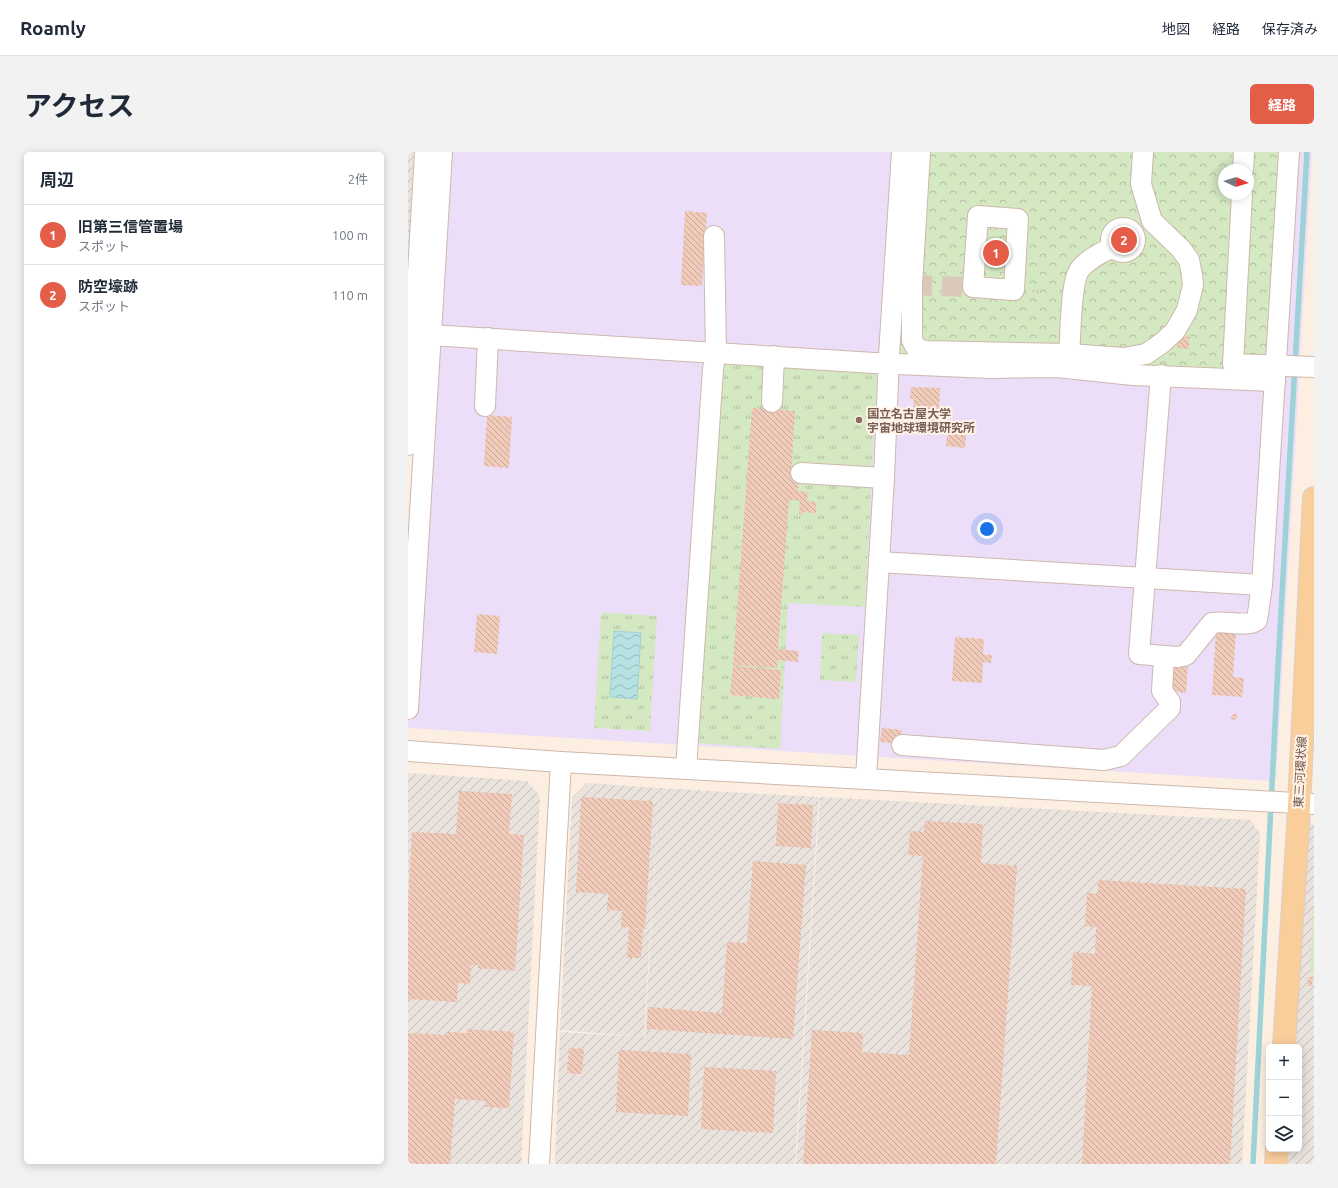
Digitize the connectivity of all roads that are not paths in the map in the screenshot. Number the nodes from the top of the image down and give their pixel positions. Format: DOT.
graph roads {
  1 [pos="425,152"];
  2 [pos="442,152"];
  3 [pos="902,152"];
  4 [pos="920,152"];
  5 [pos="1143,152"];
  6 [pos="1244,152"];
  7 [pos="1289,152"];
  8 [pos="1243,164"];
  9 [pos="1242,200"];
  10 [pos="1152,221"];
  11 [pos="714,236"];
  12 [pos="430,335"];
  13 [pos="488,338"];
  14 [pos="716,352"];
  15 [pos="1069,354"];
  16 [pos="774,356"];
  17 [pos="889,363"];
  18 [pos="1290,369"];
  19 [pos="1161,375"];
  20 [pos="772,402"];
  21 [pos="484,406"];
  22 [pos="408,445"];
  23 [pos="801,473"];
  24 [pos="884,478"];
  25 [pos="1314,498"];
  26 [pos="878,562"];
  27 [pos="1144,578"];
  28 [pos="1262,585"];
  29 [pos="1164,656"];
  30 [pos="408,709"];
  31 [pos="902,745"];
  32 [pos="408,751"];
  33 [pos="561,762"];
  34 [pos="686,769"];
  35 [pos="866,778"];
  36 [pos="1306,803"];
  37 [pos="1284,1044"];
  38 [pos="1277,1152"];
  39 [pos="539,1164"];
  40 [pos="1276,1164"];
  1 -- 22 [label="street"];
  2 -- 12 [label="street"];
  3 -- 17 [label="street"];
  4 -- 15 [label="street"];
  5 -- 10 [label="street"];
  6 -- 8 [label="street"];
  7 -- 18 [label="street"];
  9 -- 18 [label="street"];
  10 -- 15 [label="street"];
  10 -- 15 [label="street"];
  11 -- 14 [label="street"];
  12 -- 13 [label="street"];
  12 -- 30 [label="street"];
  13 -- 14 [label="street"];
  13 -- 21 [label="street"];
  14 -- 16 [label="street"];
  14 -- 34 [label="street"];
  16 -- 17 [label="street"];
  16 -- 20 [label="street"];
  17 -- 19 [label="street"];
  17 -- 24 [label="street"];
  18 -- 19 [label="street"];
  18 -- 28 [label="street"];
  19 -- 27 [label="street"];
  23 -- 24 [label="street"];
  24 -- 26 [label="street"];
  25 -- 36 [label="main road, 東三河環状線"];
  26 -- 27 [label="street"];
  26 -- 35 [label="street"];
  27 -- 28 [label="street"];
  27 -- 29 [label="street"];
  28 -- 29 [label="street"];
  29 -- 31 [label="street"];
  32 -- 33 [label="street"];
  33 -- 34 [label="street"];
  33 -- 39 [label="street"];
  34 -- 35 [label="street"];
  35 -- 36 [label="street"];
  36 -- 37 [label="main road, 東三河環状線"];
  38 -- 40 [label="main road"];
}
